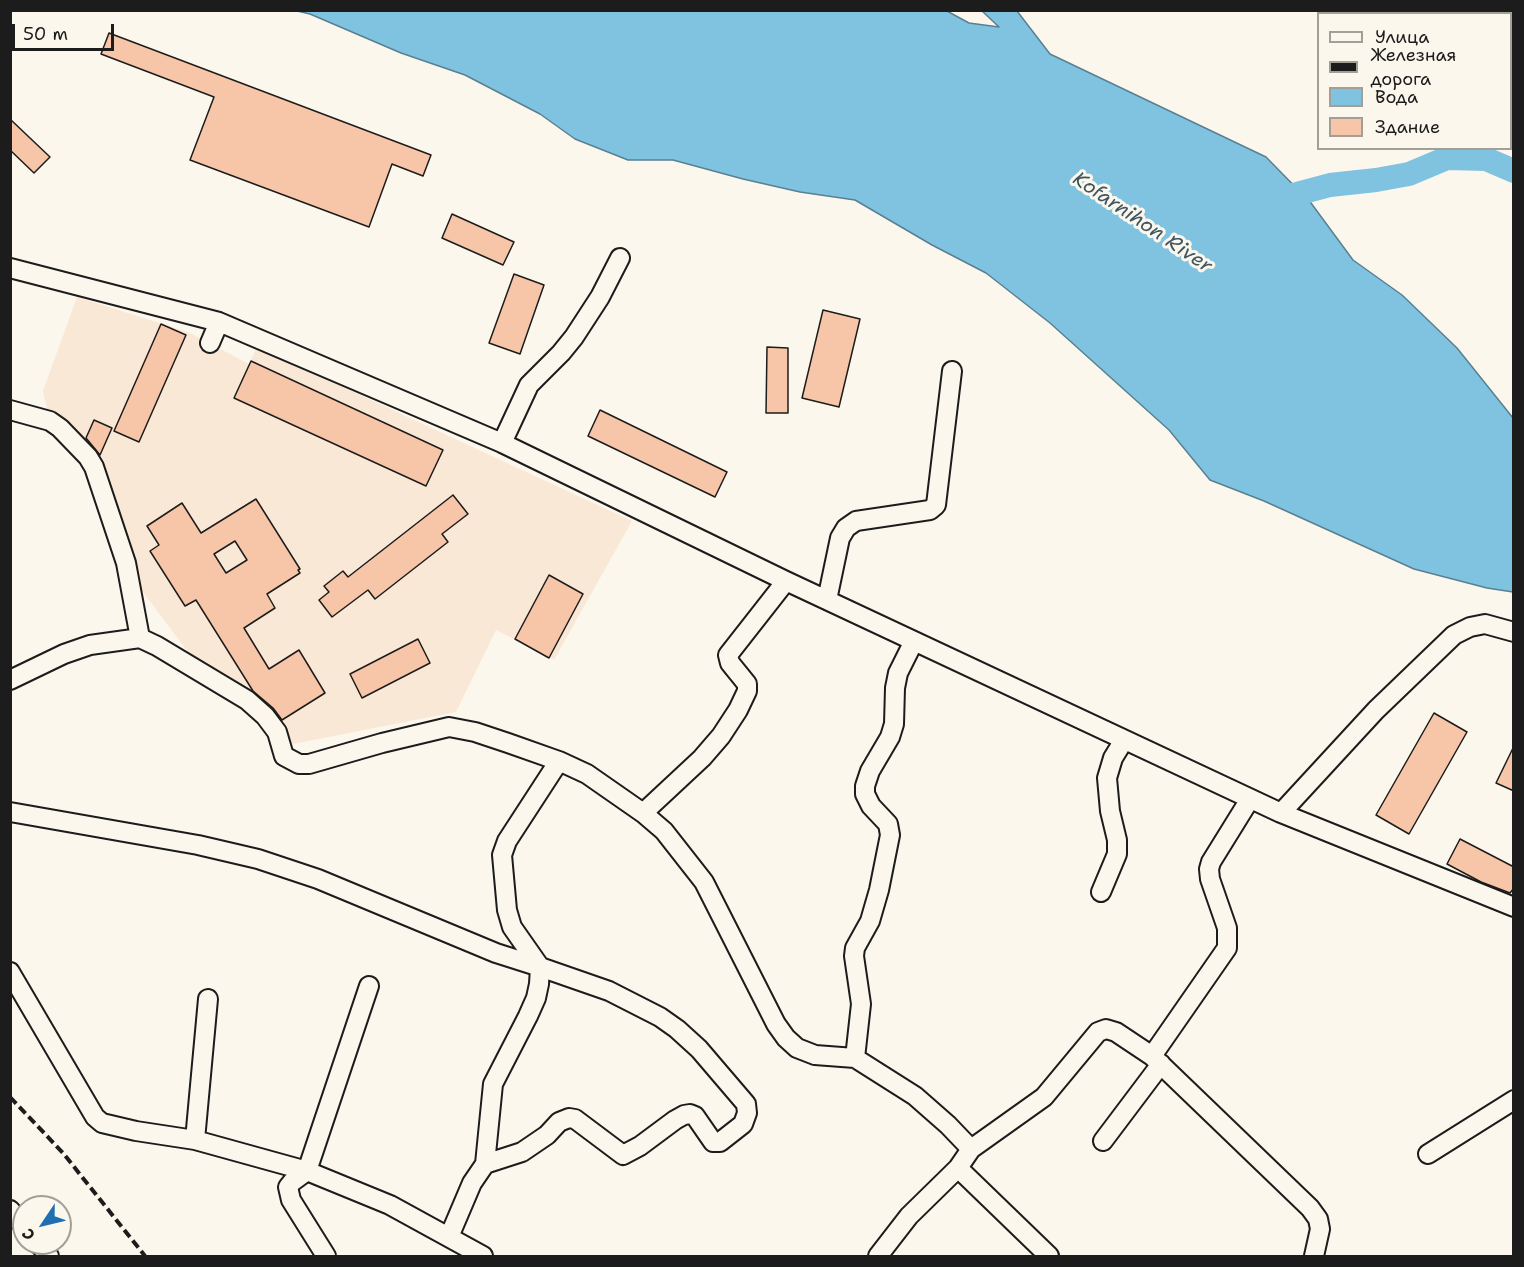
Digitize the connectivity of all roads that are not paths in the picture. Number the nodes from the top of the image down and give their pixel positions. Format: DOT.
graph roads {
  1 [pos="620,258"];
  2 [pos="10,268"];
  3 [pos="219,322"];
  4 [pos="210,343"];
  5 [pos="952,370"];
  6 [pos="10,410"];
  7 [pos="502,443"];
  8 [pos="786,581"];
  9 [pos="827,600"];
  10 [pos="1514,632"];
  11 [pos="140,638"];
  12 [pos="914,641"];
  13 [pos="10,680"];
  14 [pos="1124,740"];
  15 [pos="559,761"];
  16 [pos="1250,799"];
  17 [pos="10,812"];
  18 [pos="643,813"];
  19 [pos="1281,813"];
  20 [pos="1101,892"];
  21 [pos="1514,908"];
  22 [pos="540,967"];
  23 [pos="10,972"];
  24 [pos="369,986"];
  25 [pos="208,999"];
  26 [pos="855,1058"];
  27 [pos="1156,1060"];
  28 [pos="1514,1100"];
  29 [pos="195,1140"];
  30 [pos="1103,1141"];
  31 [pos="971,1149"];
  32 [pos="1428,1154"];
  33 [pos="485,1164"];
  34 [pos="958,1168"];
  35 [pos="307,1171"];
  36 [pos="449,1237"];
  37 [pos="326,1257"];
  38 [pos="483,1257"];
  39 [pos="878,1257"];
  40 [pos="1049,1257"];
  41 [pos="1314,1257"];
  1 -- 7 [label="street"];
  2 -- 3 [label="street"];
  3 -- 4 [label="street"];
  3 -- 7 [label="street"];
  5 -- 9 [label="street"];
  6 -- 11 [label="street"];
  7 -- 8 [label="street"];
  8 -- 9 [label="street"];
  8 -- 18 [label="street"];
  9 -- 12 [label="street"];
  10 -- 19 [label="street"];
  11 -- 13 [label="street"];
  11 -- 15 [label="street"];
  12 -- 14 [label="street"];
  12 -- 26 [label="street"];
  14 -- 16 [label="street"];
  14 -- 20 [label="street"];
  15 -- 18 [label="street"];
  15 -- 22 [label="street"];
  16 -- 19 [label="street"];
  16 -- 27 [label="street"];
  17 -- 22 [label="street"];
  18 -- 26 [label="street"];
  19 -- 21 [label="street"];
  22 -- 33 [label="street"];
  22 -- 33 [label="street"];
  23 -- 29 [label="street"];
  24 -- 35 [label="street"];
  25 -- 29 [label="street"];
  26 -- 31 [label="street"];
  27 -- 30 [label="street"];
  27 -- 31 [label="street"];
  27 -- 41 [label="street"];
  28 -- 32 [label="street"];
  29 -- 35 [label="street"];
  31 -- 34 [label="street"];
  33 -- 36 [label="street"];
  34 -- 39 [label="street"];
  34 -- 40 [label="street"];
  35 -- 36 [label="street"];
  35 -- 37 [label="street"];
  36 -- 38 [label="street"];
}
